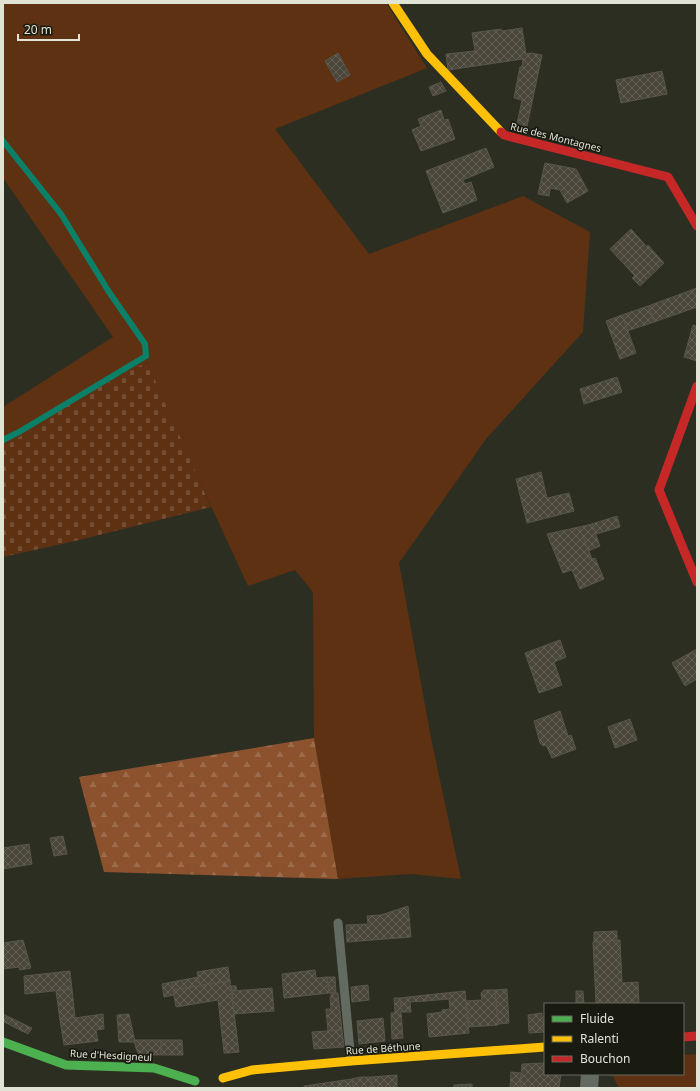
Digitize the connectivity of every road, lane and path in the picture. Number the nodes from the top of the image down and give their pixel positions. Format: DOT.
graph roads {
  1 [pos="393,3"];
  2 [pos="697,226"];
  3 [pos="697,386"];
  4 [pos="697,582"];
  5 [pos="338,923"];
  6 [pos="697,1036"];
  7 [pos="684,1037"];
  8 [pos="3,1042"];
  9 [pos="544,1047"];
  10 [pos="351,1061"];
  11 [pos="215,1072"];
  12 [pos="201,1073"];
  13 [pos="590,1075"];
  14 [pos="223,1078"];
  15 [pos="195,1085"];
  16 [pos="225,1088"];
  17 [pos="589,1088"];
  1 -- 2 [label="street, Rue des Montagnes"];
  3 -- 4 [label="street"];
  5 -- 10 [label="lane"];
  6 -- 7 [label="street"];
  8 -- 15 [label="street, Rue d'Hesdigneul"];
  9 -- 10 [label="street, Rue de Béthune"];
  10 -- 14 [label="street, Rue de Béthune"];
  11 -- 14 [label="street"];
  12 -- 15 [label="street"];
  13 -- 17 [label="street"];
  14 -- 16 [label="street"];
}
